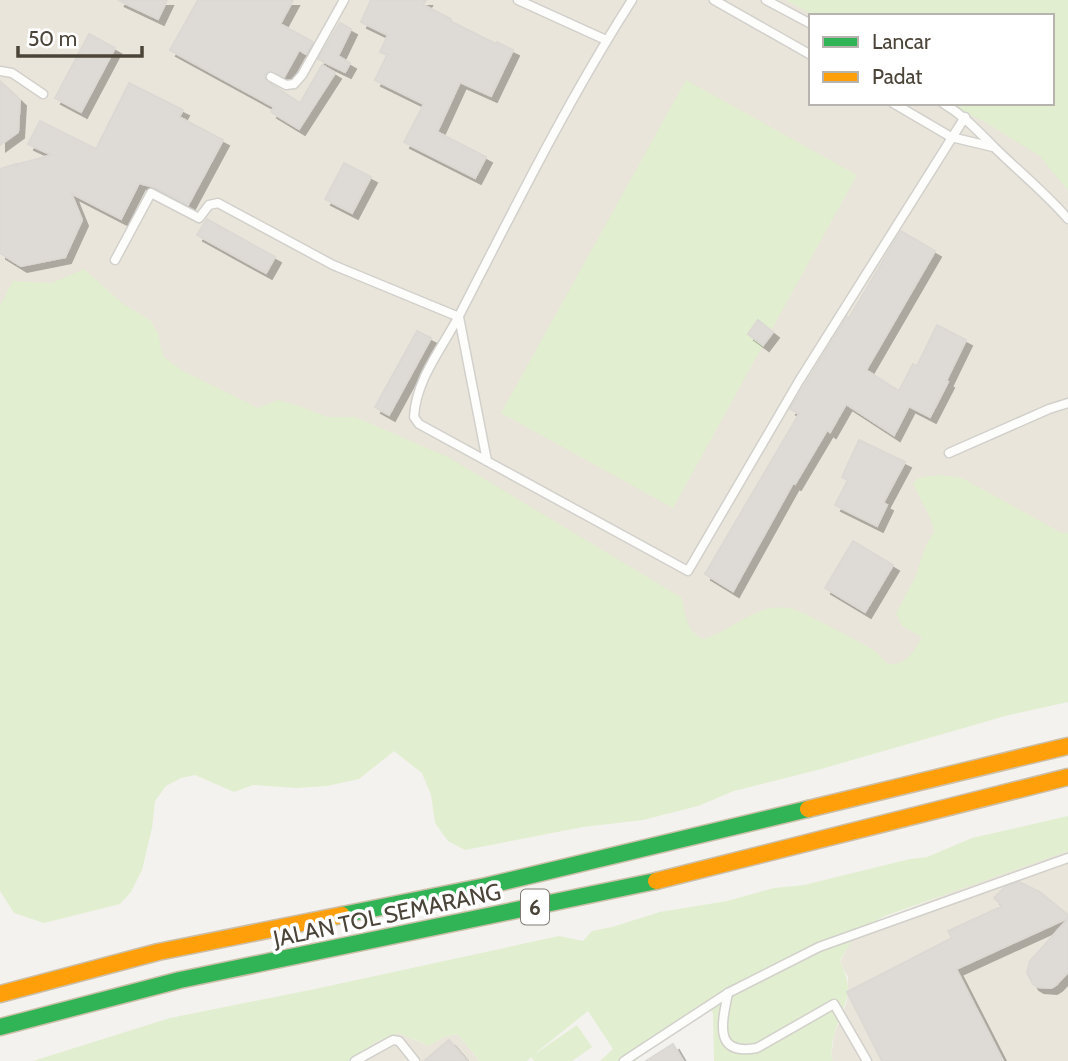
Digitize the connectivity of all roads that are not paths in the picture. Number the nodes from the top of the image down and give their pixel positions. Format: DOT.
graph roads {
  1 [pos="344,0"];
  2 [pos="518,0"];
  3 [pos="632,0"];
  4 [pos="715,0"];
  5 [pos="766,0"];
  6 [pos="809,23"];
  7 [pos="606,40"];
  8 [pos="809,54"];
  9 [pos="0,71"];
  10 [pos="271,77"];
  11 [pos="43,94"];
  12 [pos="896,105"];
  13 [pos="946,105"];
  14 [pos="965,117"];
  15 [pos="951,137"];
  16 [pos="993,147"];
  17 [pos="1068,219"];
  18 [pos="115,260"];
  19 [pos="459,317"];
  20 [pos="1068,403"];
  21 [pos="949,453"];
  22 [pos="486,461"];
  23 [pos="1068,746"];
  24 [pos="1068,776"];
  25 [pos="1068,858"];
  26 [pos="728,993"];
  27 [pos="0,994"];
  28 [pos="0,1027"];
  29 [pos="355,1061"];
  30 [pos="415,1061"];
  31 [pos="624,1061"];
  32 [pos="867,1061"];
  1 -- 10 [label="lane"];
  2 -- 7 [label="lane"];
  3 -- 7 [label="lane"];
  4 -- 8 [label="lane"];
  5 -- 6 [label="lane"];
  7 -- 19 [label="lane"];
  9 -- 11 [label="lane"];
  12 -- 15 [label="lane"];
  13 -- 14 [label="lane"];
  14 -- 15 [label="lane"];
  14 -- 16 [label="lane"];
  15 -- 16 [label="lane"];
  15 -- 22 [label="lane"];
  16 -- 17 [label="lane"];
  18 -- 19 [label="lane"];
  19 -- 22 [label="lane"];
  19 -- 22 [label="lane"];
  20 -- 21 [label="lane"];
  23 -- 27 [label="highway, JALAN TOL SEMARANG / 6"];
  24 -- 28 [label="highway, JALAN TOL SEMARANG / 6"];
  25 -- 26 [label="lane"];
  26 -- 31 [label="lane"];
  26 -- 32 [label="lane"];
  29 -- 30 [label="lane"];
}
